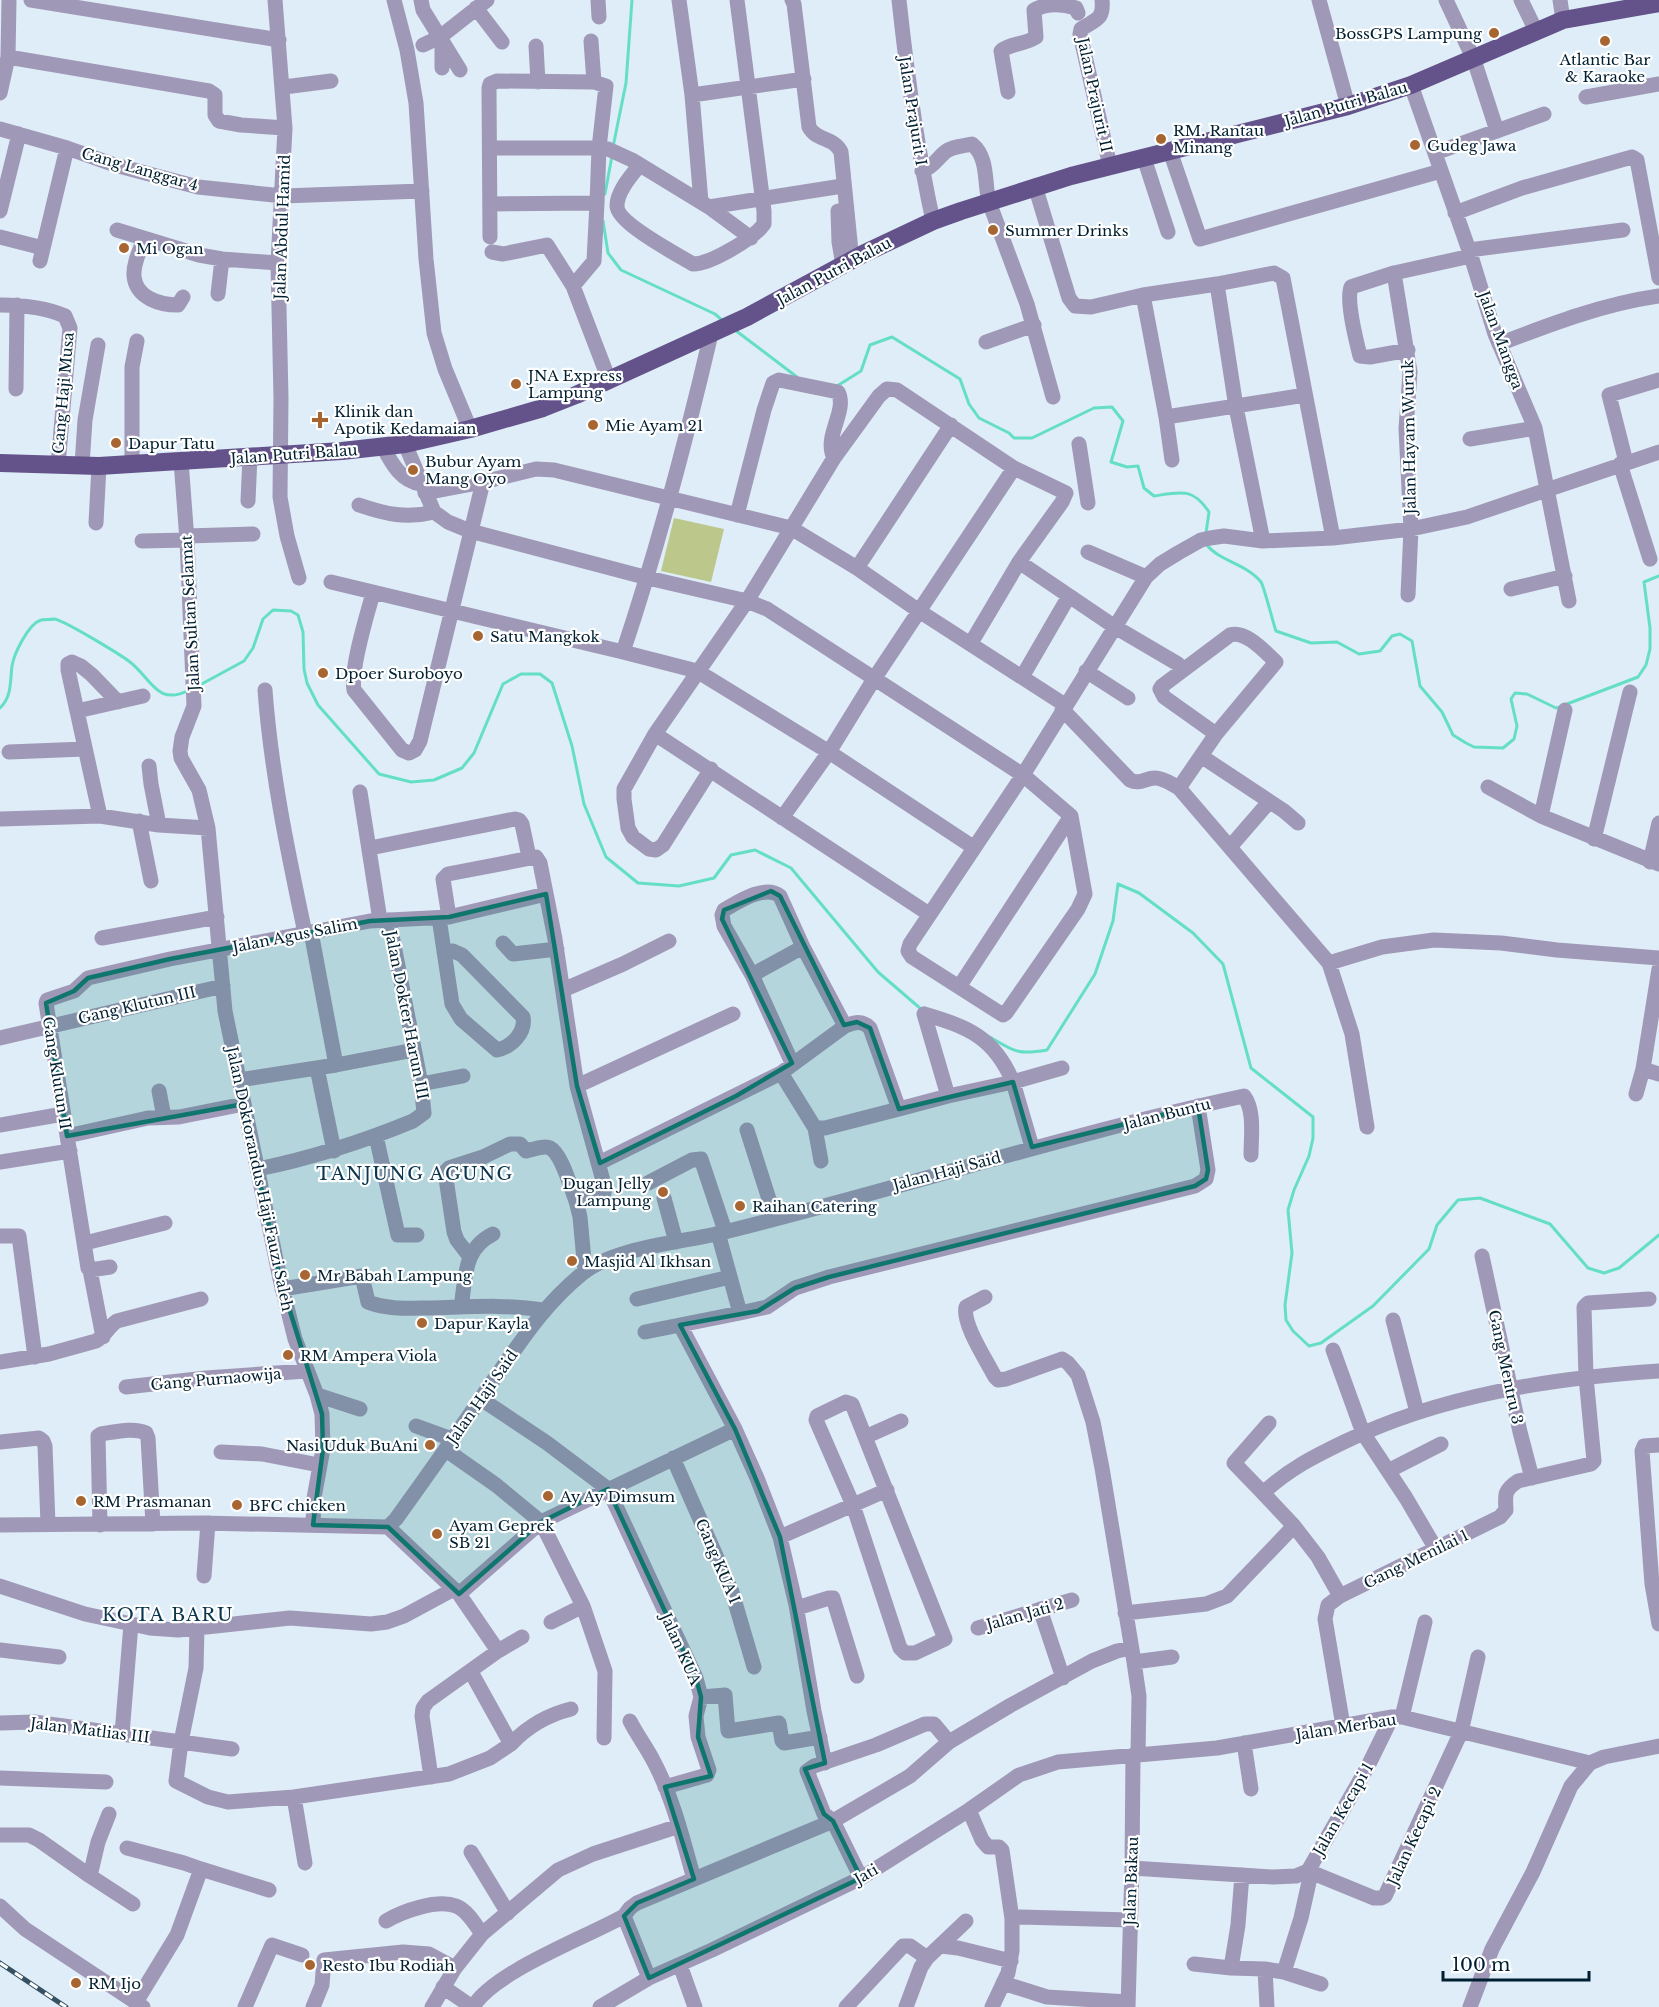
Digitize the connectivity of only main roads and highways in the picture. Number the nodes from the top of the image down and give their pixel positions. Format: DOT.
graph roads {
  1 [pos="1659,3"];
  2 [pos="0,463"];
  1 -- 2 [label="main road, Jalan Putri Balau"];
}
